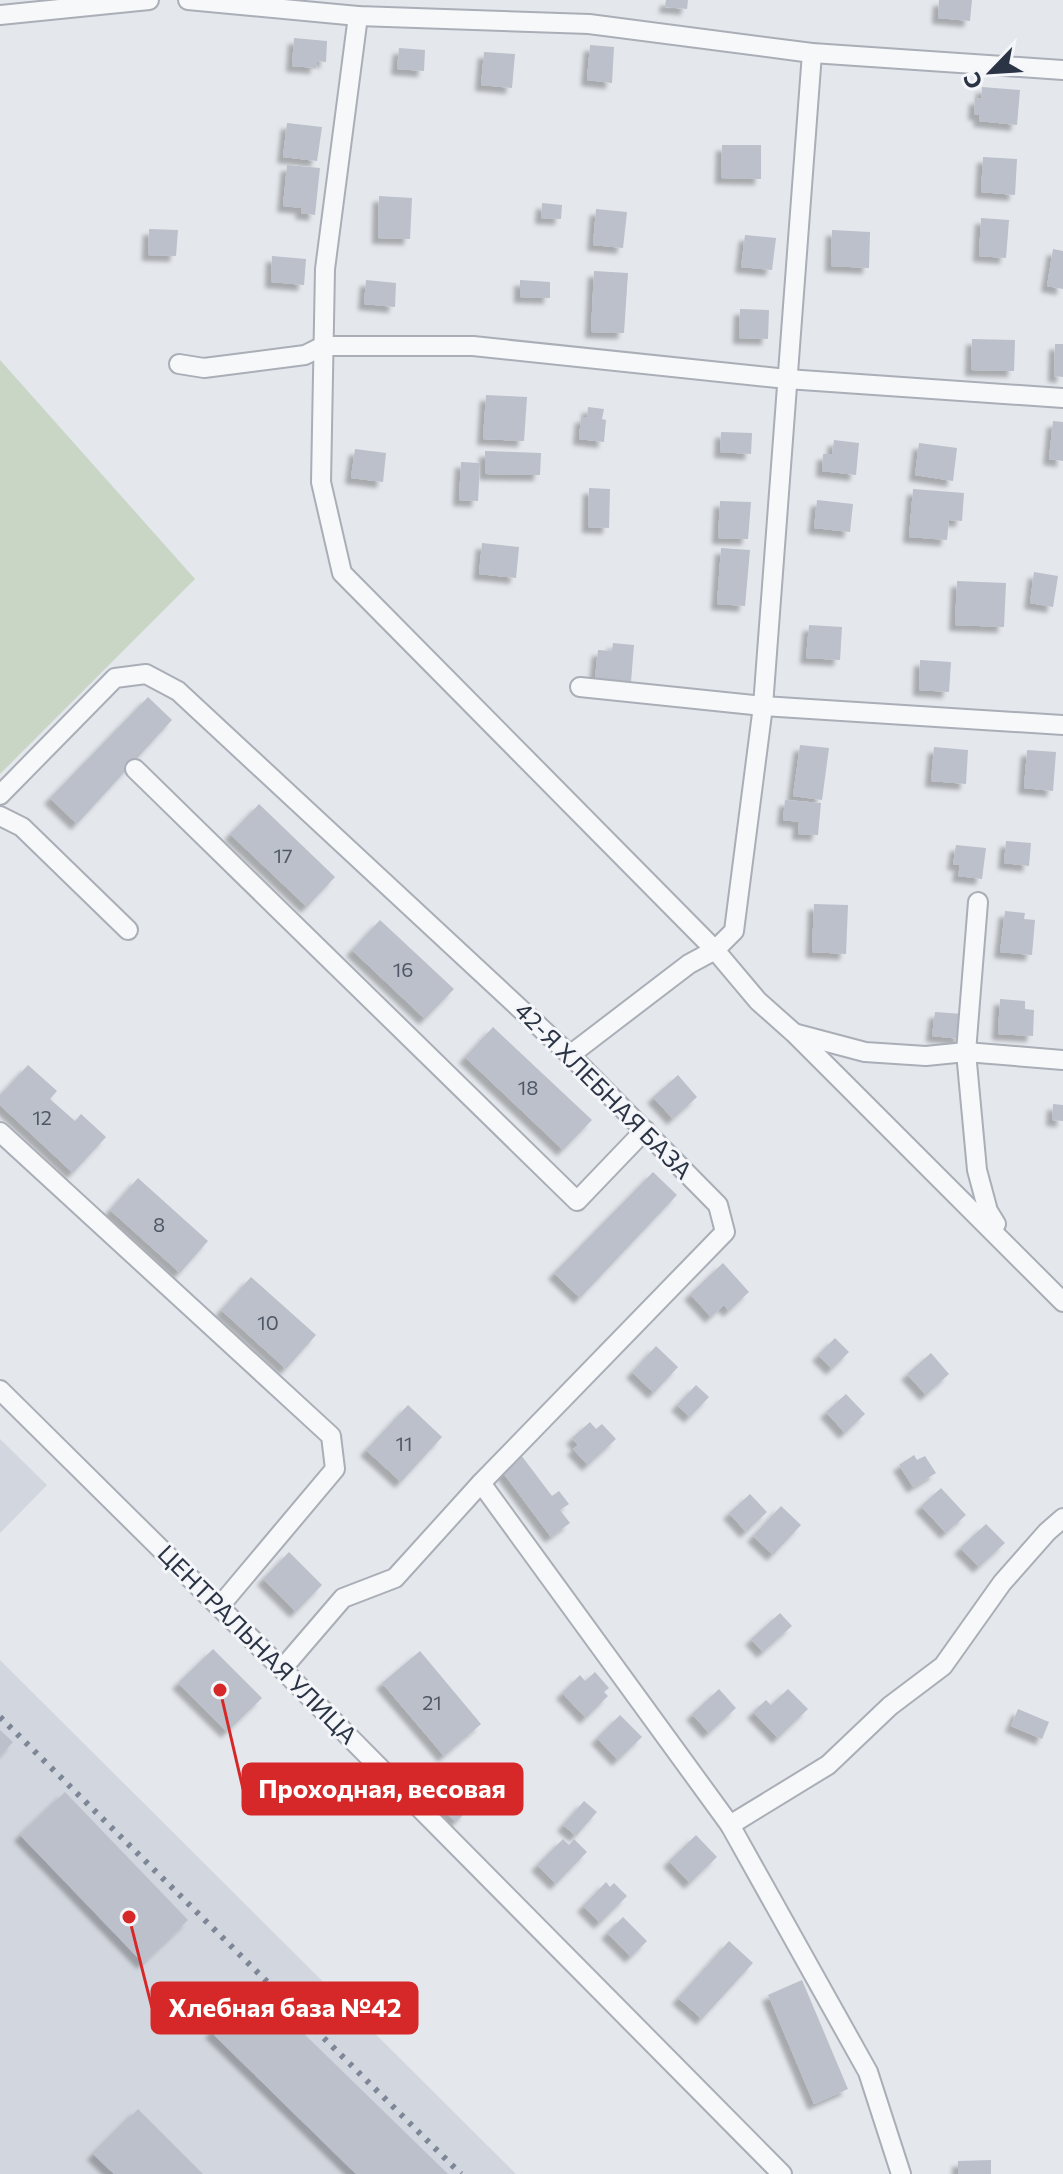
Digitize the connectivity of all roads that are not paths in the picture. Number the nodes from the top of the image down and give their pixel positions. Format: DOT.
graph roads {
  1 [pos="149,0"];
  2 [pos="188,0"];
  3 [pos="0,15"];
  4 [pos="358,16"];
  5 [pos="812,53"];
  6 [pos="1063,70"];
  7 [pos="323,346"];
  8 [pos="179,364"];
  9 [pos="787,379"];
  10 [pos="1063,398"];
  11 [pos="580,687"];
  12 [pos="763,706"];
  13 [pos="1063,725"];
  14 [pos="135,769"];
  15 [pos="0,795"];
  16 [pos="0,816"];
  17 [pos="978,902"];
  18 [pos="128,930"];
  19 [pos="715,950"];
  20 [pos="794,1033"];
  21 [pos="966,1052"];
  22 [pos="570,1055"];
  23 [pos="1063,1060"];
  24 [pos="645,1130"];
  25 [pos="0,1132"];
  26 [pos="1008,1244"];
  27 [pos="1063,1302"];
  28 [pos="0,1390"];
  29 [pos="481,1483"];
  30 [pos="1063,1518"];
  31 [pos="219,1607"];
  32 [pos="282,1669"];
  33 [pos="730,1825"];
  34 [pos="782,2174"];
  35 [pos="901,2174"];
  1 -- 3 [label="street"];
  2 -- 4 [label="street"];
  4 -- 5 [label="street"];
  4 -- 7 [label="street"];
  5 -- 6 [label="street"];
  5 -- 9 [label="street"];
  7 -- 8 [label="street"];
  7 -- 9 [label="street"];
  7 -- 19 [label="street"];
  9 -- 10 [label="street"];
  9 -- 12 [label="street"];
  11 -- 12 [label="street"];
  12 -- 13 [label="street"];
  12 -- 19 [label="street"];
  14 -- 24 [label="street"];
  15 -- 22 [label="street, 42-Я ХЛЕБНАЯ БАЗА"];
  16 -- 18 [label="street"];
  17 -- 21 [label="street"];
  19 -- 20 [label="street"];
  19 -- 22 [label="street"];
  20 -- 21 [label="street"];
  20 -- 26 [label="street"];
  21 -- 23 [label="street"];
  21 -- 26 [label="street"];
  22 -- 24 [label="street, 42-Я ХЛЕБНАЯ БАЗА"];
  24 -- 29 [label="street, 42-Я ХЛЕБНАЯ БАЗА"];
  25 -- 31 [label="street"];
  26 -- 27 [label="street"];
  28 -- 31 [label="street, ЦЕНТРАЛЬНАЯ УЛИЦА"];
  29 -- 32 [label="street, 42-Я ХЛЕБНАЯ БАЗА"];
  29 -- 33 [label="street"];
  30 -- 33 [label="street"];
  31 -- 32 [label="street, ЦЕНТРАЛЬНАЯ УЛИЦА"];
  32 -- 34 [label="street, ЦЕНТРАЛЬНАЯ УЛИЦА"];
  33 -- 35 [label="street"];
}
